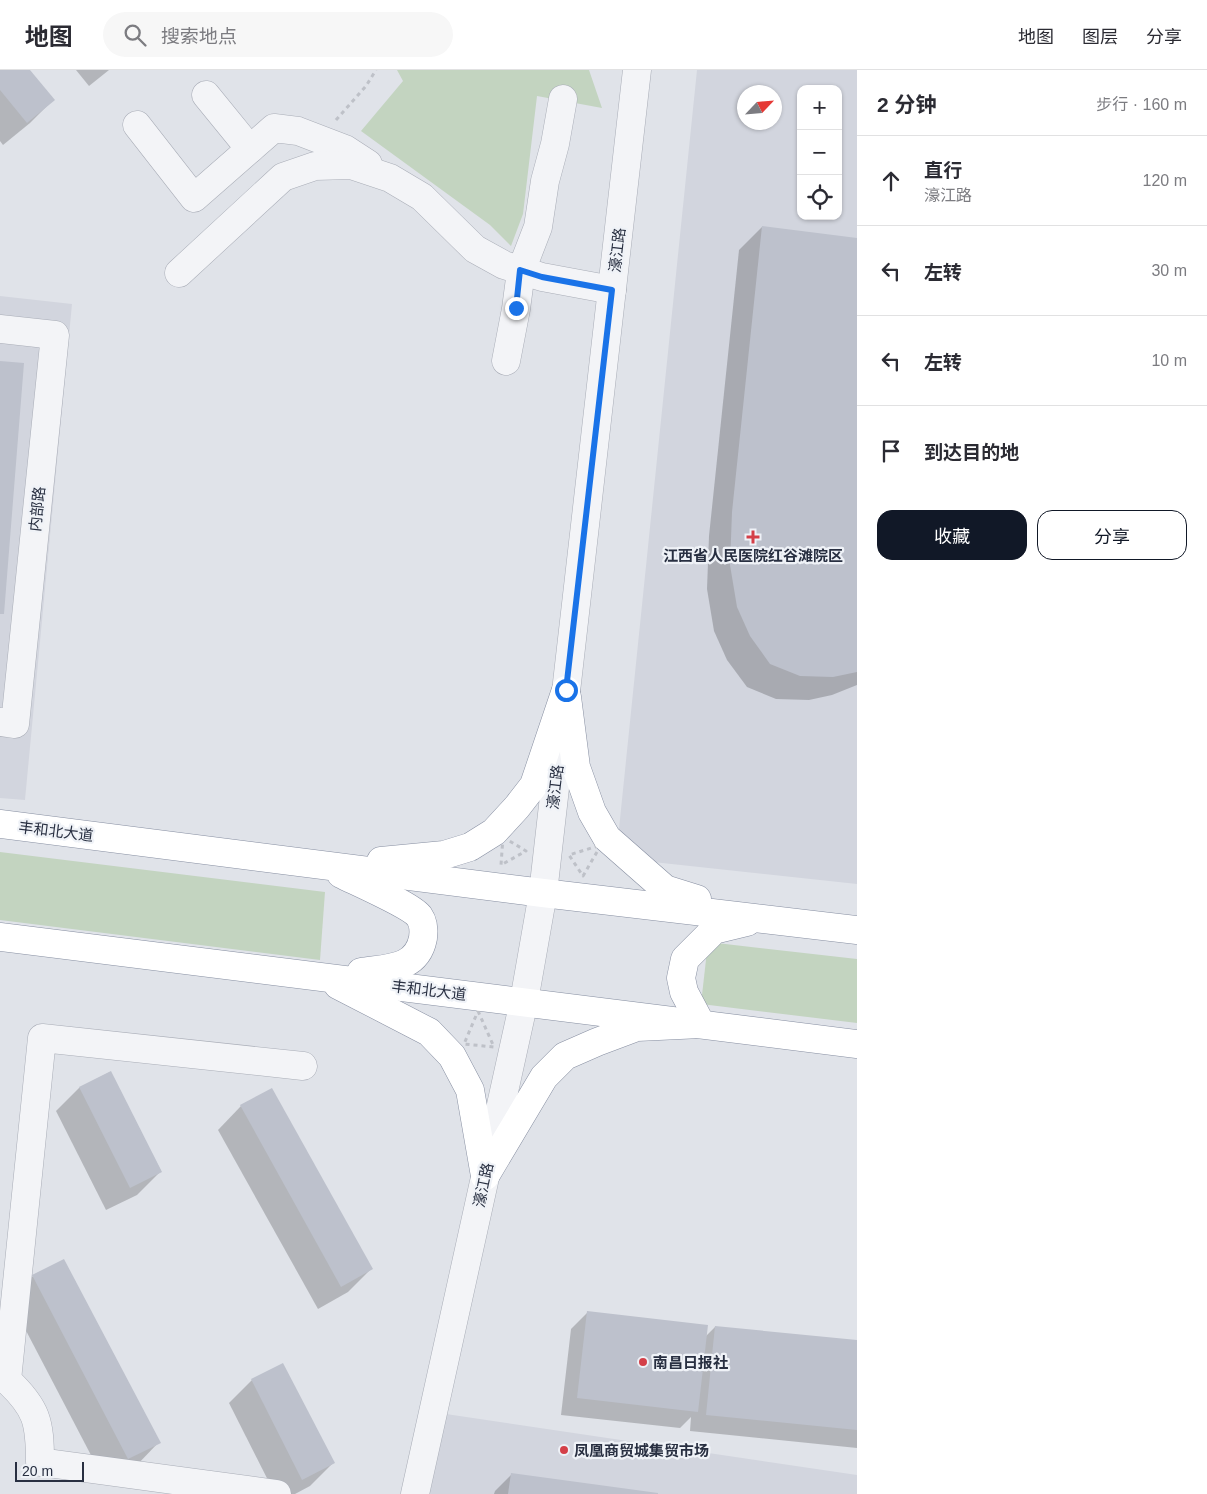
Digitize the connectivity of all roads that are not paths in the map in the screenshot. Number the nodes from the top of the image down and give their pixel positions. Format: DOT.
graph roads {
  1 [pos="637,70"];
  2 [pos="206,95"];
  3 [pos="563,99"];
  4 [pos="137,125"];
  5 [pos="250,149"];
  6 [pos="390,178"];
  7 [pos="520,270"];
  8 [pos="179,273"];
  9 [pos="612,290"];
  10 [pos="0,329"];
  11 [pos="506,361"];
  12 [pos="566,690"];
  13 [pos="0,722"];
  14 [pos="0,824"];
  15 [pos="324,865"];
  16 [pos="543,892"];
  17 [pos="764,919"];
  18 [pos="857,930"];
  19 [pos="0,937"];
  20 [pos="324,977"];
  21 [pos="524,1002"];
  22 [pos="701,1024"];
  23 [pos="857,1044"];
  24 [pos="302,1066"];
  25 [pos="485,1176"];
  26 [pos="277,1494"];
  27 [pos="414,1494"];
  1 -- 9 [label="street, 濠江路"];
  2 -- 5 [label="street"];
  3 -- 7 [label="street"];
  4 -- 5 [label="street"];
  5 -- 6 [label="street"];
  6 -- 7 [label="street"];
  6 -- 8 [label="street"];
  7 -- 9 [label="street"];
  7 -- 11 [label="street"];
  9 -- 12 [label="street, 濠江路"];
  10 -- 13 [label="street, 内部路"];
  12 -- 15 [label="highway"];
  12 -- 16 [label="street, 濠江路"];
  12 -- 17 [label="highway"];
  14 -- 15 [label="highway, 丰和北大道"];
  15 -- 16 [label="highway, 丰和北大道"];
  15 -- 20 [label="highway"];
  16 -- 17 [label="highway, 丰和北大道"];
  16 -- 21 [label="street, 濠江路"];
  17 -- 18 [label="highway, 丰和北大道"];
  17 -- 22 [label="highway"];
  19 -- 20 [label="highway, 丰和北大道"];
  20 -- 21 [label="highway, 丰和北大道"];
  20 -- 25 [label="highway"];
  21 -- 22 [label="highway, 丰和北大道"];
  21 -- 25 [label="street, 濠江路"];
  22 -- 23 [label="highway, 丰和北大道"];
  22 -- 25 [label="highway"];
  24 -- 26 [label="street"];
  25 -- 27 [label="street, 濠江路"];
}
